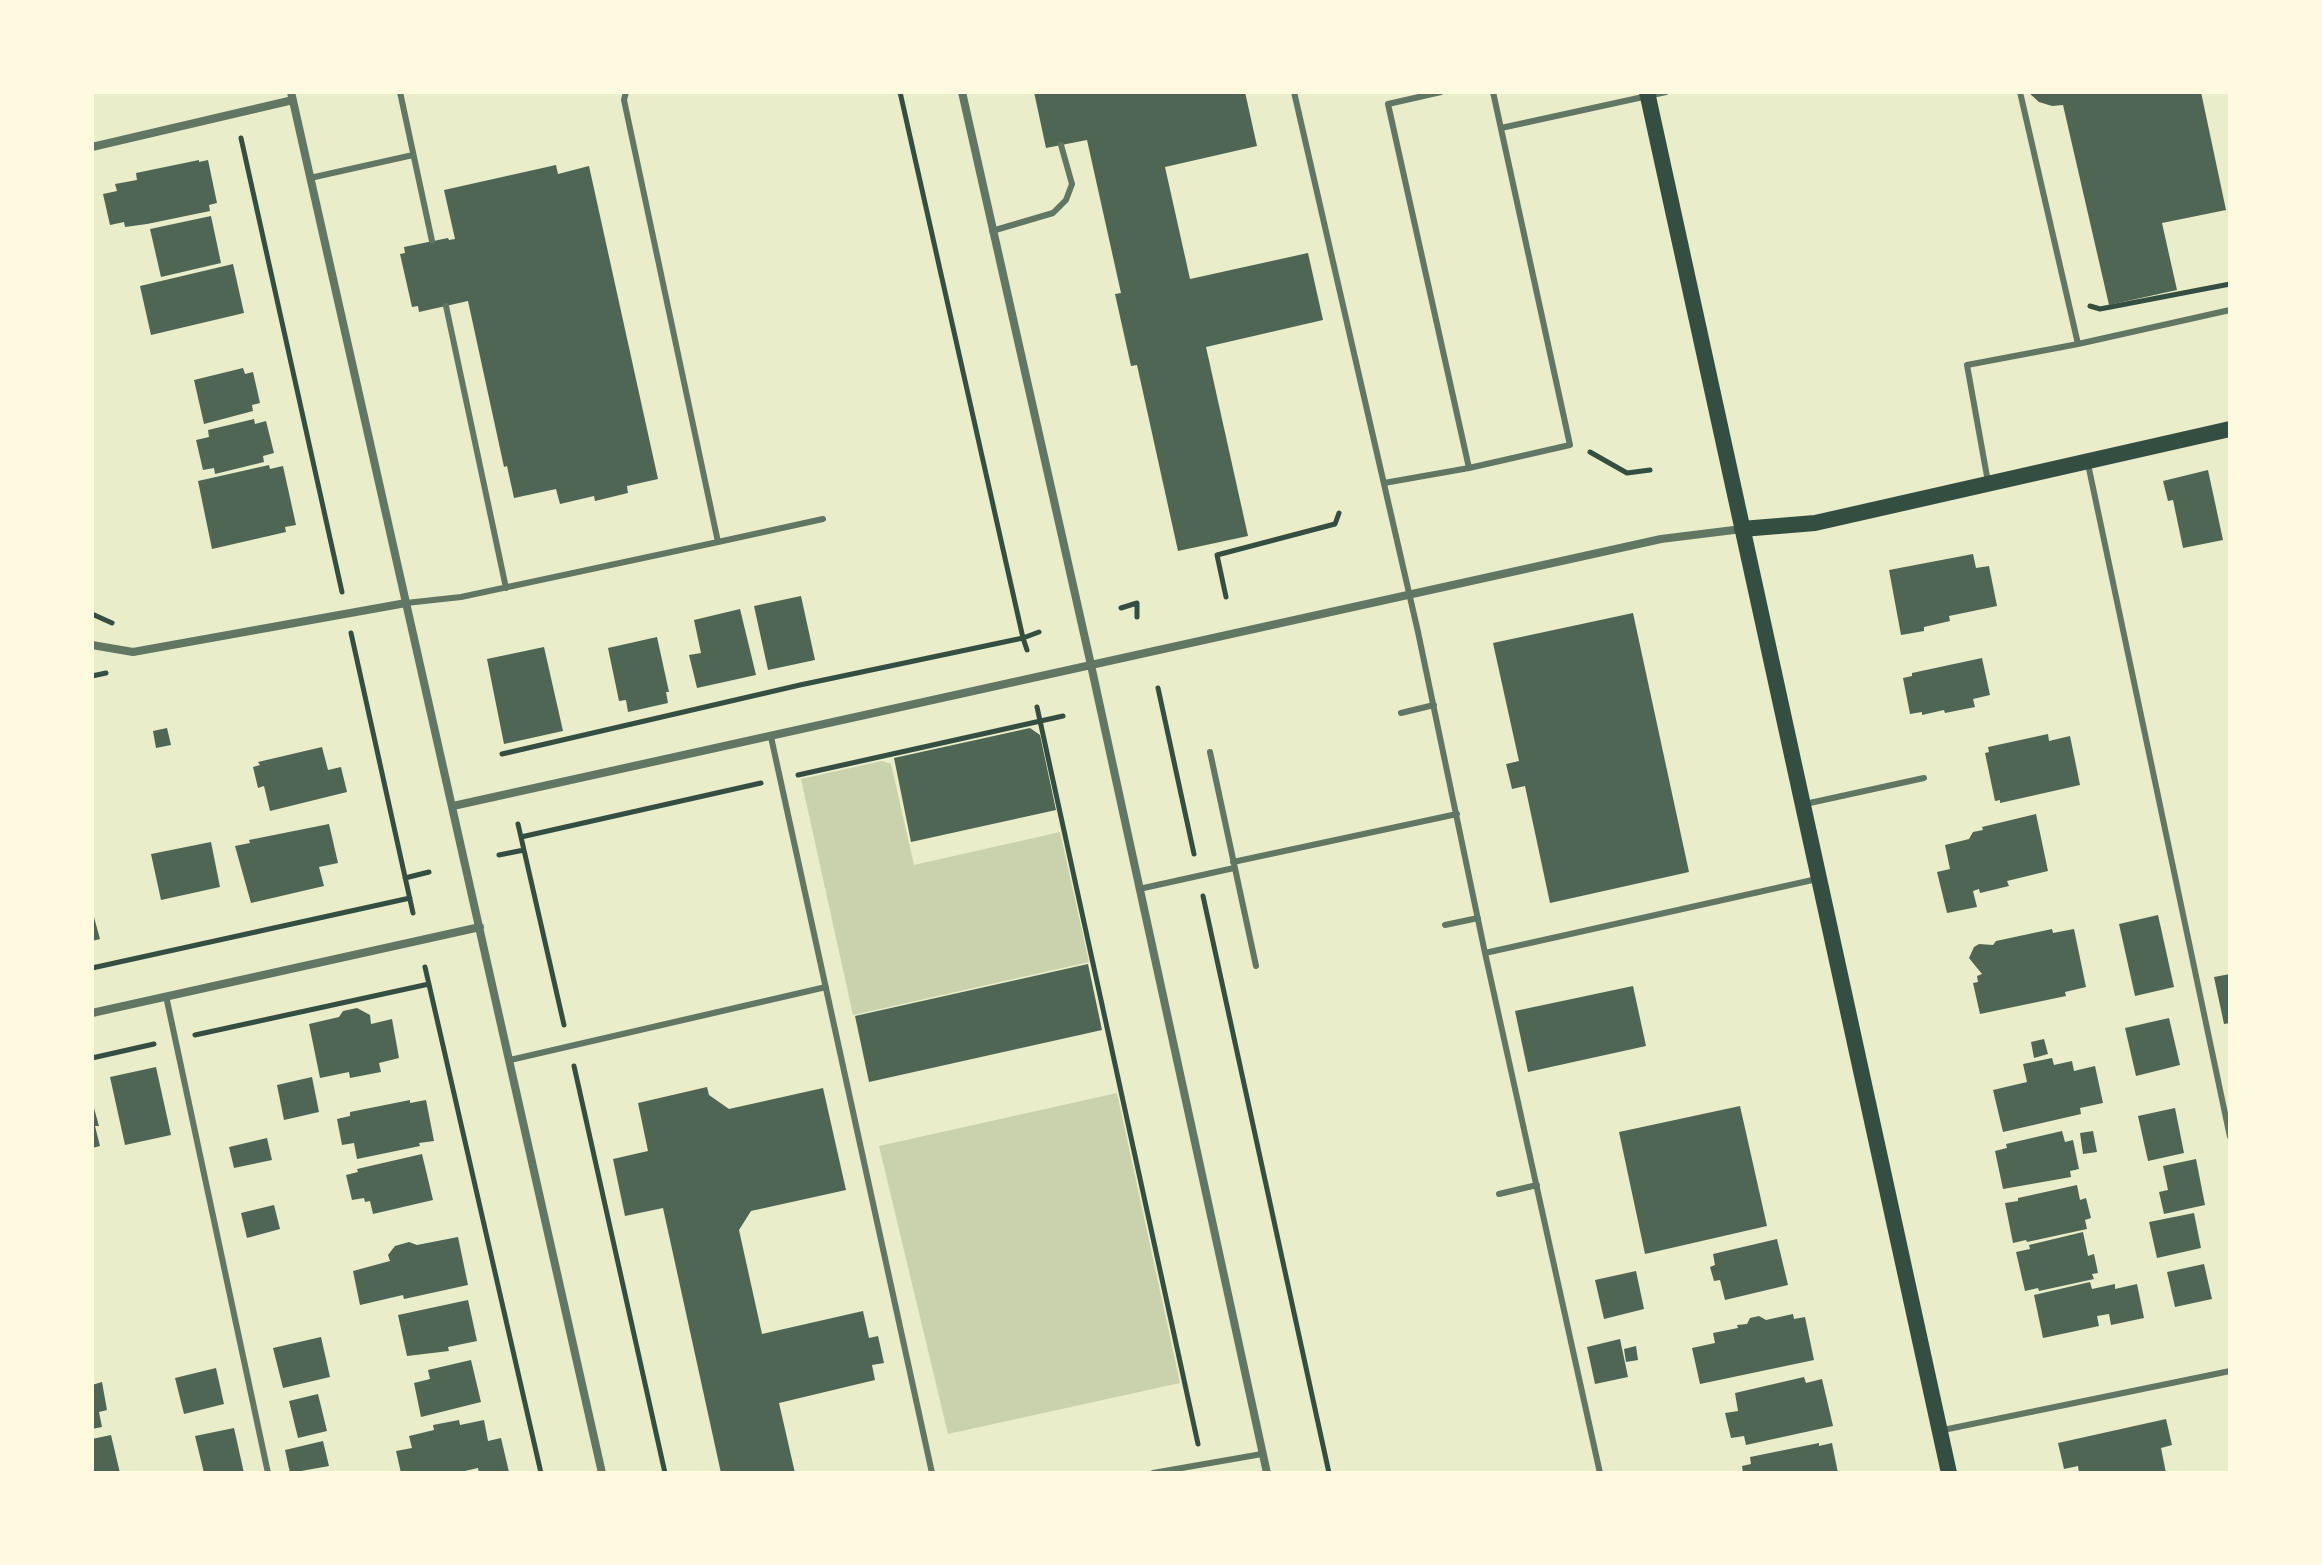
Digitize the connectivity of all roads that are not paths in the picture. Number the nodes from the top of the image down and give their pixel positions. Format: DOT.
graph roads {
  1 [pos="400,92"];
  2 [pos="626,92"];
  3 [pos="962,92"];
  4 [pos="1294,92"];
  5 [pos="1441,92"];
  6 [pos="1493,92"];
  7 [pos="1666,92"];
  8 [pos="2020,92"];
  9 [pos="1648,94"];
  10 [pos="292,96"];
  11 [pos="1501,128"];
  12 [pos="1061,145"];
  13 [pos="92,147"];
  14 [pos="413,155"];
  15 [pos="310,178"];
  16 [pos="992,231"];
  17 [pos="432,241"];
  18 [pos="446,306"];
  19 [pos="2230,310"];
  20 [pos="2078,344"];
  21 [pos="2230,429"];
  22 [pos="2088,461"];
  23 [pos="1469,468"];
  24 [pos="1384,483"];
  25 [pos="1988,484"];
  26 [pos="823,519"];
  27 [pos="1742,529"];
  28 [pos="718,542"];
  29 [pos="506,588"];
  30 [pos="1409,595"];
  31 [pos="406,603"];
  32 [pos="92,645"];
  33 [pos="1091,665"];
  34 [pos="1434,705"];
  35 [pos="1401,713"];
  36 [pos="771,737"];
  37 [pos="1210,752"];
  38 [pos="1924,778"];
  39 [pos="1801,804"];
  40 [pos="453,806"];
  41 [pos="1457,814"];
  42 [pos="1234,865"];
  43 [pos="1817,879"];
  44 [pos="1139,889"];
  45 [pos="1478,918"];
  46 [pos="1445,925"];
  47 [pos="480,927"];
  48 [pos="1485,953"];
  49 [pos="1256,966"];
  50 [pos="826,987"];
  51 [pos="166,996"];
  52 [pos="92,1013"];
  53 [pos="510,1060"];
  54 [pos="2230,1137"];
  55 [pos="1537,1185"];
  56 [pos="1499,1194"];
  57 [pos="2230,1371"];
  58 [pos="1939,1431"];
  59 [pos="1262,1454"];
  60 [pos="268,1473"];
  61 [pos="602,1473"];
  62 [pos="932,1473"];
  63 [pos="1153,1473"];
  64 [pos="1267,1473"];
  65 [pos="1600,1473"];
  66 [pos="1949,1473"];
  1 -- 14 [label="lane"];
  2 -- 28 [label="lane"];
  3 -- 16 [label="street"];
  4 -- 24 [label="lane"];
  5 -- 23 [label="lane"];
  6 -- 11 [label="lane"];
  7 -- 9 [label="lane"];
  8 -- 20 [label="lane"];
  9 -- 11 [label="lane"];
  9 -- 27 [label="main road"];
  10 -- 13 [label="street"];
  10 -- 15 [label="street"];
  11 -- 23 [label="lane"];
  12 -- 16 [label="lane"];
  14 -- 15 [label="lane"];
  14 -- 17 [label="lane"];
  15 -- 31 [label="street"];
  16 -- 33 [label="street"];
  18 -- 29 [label="lane"];
  19 -- 20 [label="lane"];
  20 -- 25 [label="lane"];
  21 -- 22 [label="main road"];
  22 -- 25 [label="main road"];
  22 -- 54 [label="lane"];
  23 -- 24 [label="lane"];
  24 -- 30 [label="lane"];
  25 -- 27 [label="main road"];
  26 -- 28 [label="lane"];
  27 -- 30 [label="street"];
  27 -- 39 [label="main road"];
  28 -- 29 [label="lane"];
  29 -- 31 [label="lane"];
  30 -- 33 [label="street"];
  30 -- 34 [label="lane"];
  31 -- 32 [label="street"];
  31 -- 40 [label="street"];
  33 -- 36 [label="street"];
  33 -- 44 [label="street"];
  34 -- 35 [label="lane"];
  34 -- 41 [label="lane"];
  36 -- 40 [label="street"];
  36 -- 50 [label="lane"];
  37 -- 42 [label="lane"];
  38 -- 39 [label="lane"];
  39 -- 43 [label="main road"];
  40 -- 47 [label="street"];
  41 -- 42 [label="lane"];
  41 -- 45 [label="lane"];
  42 -- 44 [label="lane"];
  42 -- 49 [label="lane"];
  43 -- 48 [label="lane"];
  43 -- 58 [label="main road"];
  44 -- 59 [label="street"];
  45 -- 46 [label="lane"];
  45 -- 48 [label="lane"];
  47 -- 51 [label="street"];
  47 -- 53 [label="street"];
  48 -- 55 [label="lane"];
  50 -- 53 [label="lane"];
  50 -- 62 [label="lane"];
  51 -- 52 [label="street"];
  51 -- 60 [label="lane"];
  53 -- 61 [label="street"];
  55 -- 56 [label="lane"];
  55 -- 65 [label="lane"];
  57 -- 58 [label="lane"];
  58 -- 66 [label="main road"];
  59 -- 63 [label="lane"];
  59 -- 64 [label="street"];
}
